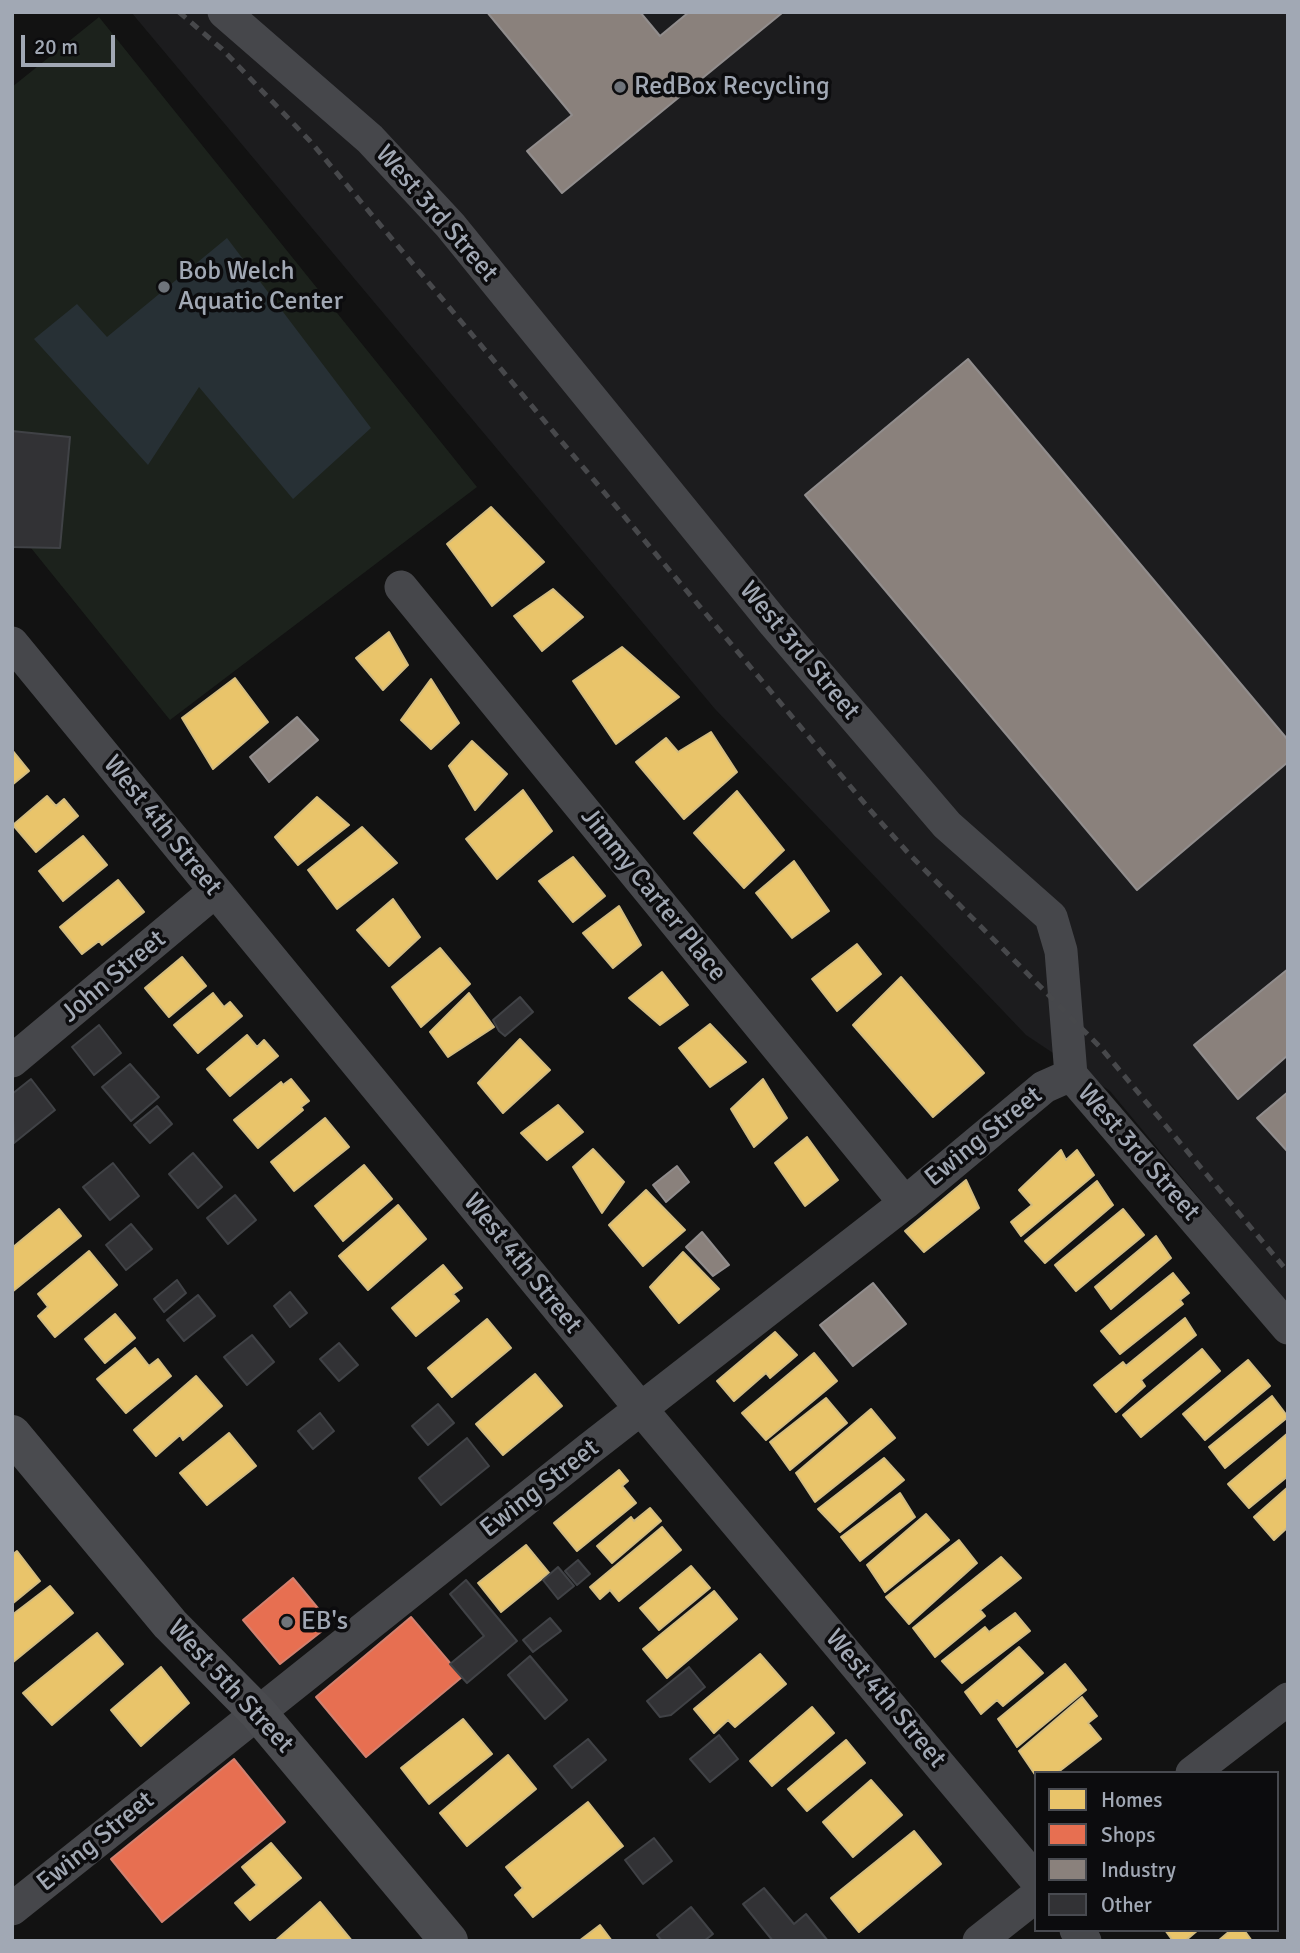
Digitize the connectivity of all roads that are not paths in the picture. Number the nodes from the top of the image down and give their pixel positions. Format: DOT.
graph roads {
  1 [pos="224,12"];
  2 [pos="401,587"];
  3 [pos="12,643"];
  4 [pos="215,892"];
  5 [pos="12,1060"];
  6 [pos="1071,1074"];
  7 [pos="905,1203"];
  8 [pos="1288,1328"];
  9 [pos="641,1409"];
  10 [pos="12,1434"];
  11 [pos="1288,1699"];
  12 [pos="259,1714"];
  13 [pos="1195,1771"];
  14 [pos="1034,1878"];
  15 [pos="1034,1898"];
  16 [pos="12,1909"];
  17 [pos="449,1941"];
  18 [pos="979,1941"];
  1 -- 6 [label="street, West 3rd Street"];
  2 -- 7 [label="street, Jimmy Carter Place"];
  3 -- 4 [label="street, West 4th Street"];
  4 -- 5 [label="street, John Street"];
  4 -- 9 [label="street, West 4th Street"];
  6 -- 7 [label="street, Ewing Street"];
  6 -- 8 [label="street, West 3rd Street"];
  7 -- 9 [label="street, Ewing Street"];
  9 -- 12 [label="street, Ewing Street"];
  9 -- 14 [label="street, West 4th Street"];
  10 -- 12 [label="street, West 5th Street"];
  11 -- 13 [label="street"];
  12 -- 16 [label="street, Ewing Street"];
  12 -- 17 [label="street, West 5th Street"];
  15 -- 18 [label="street"];
}
